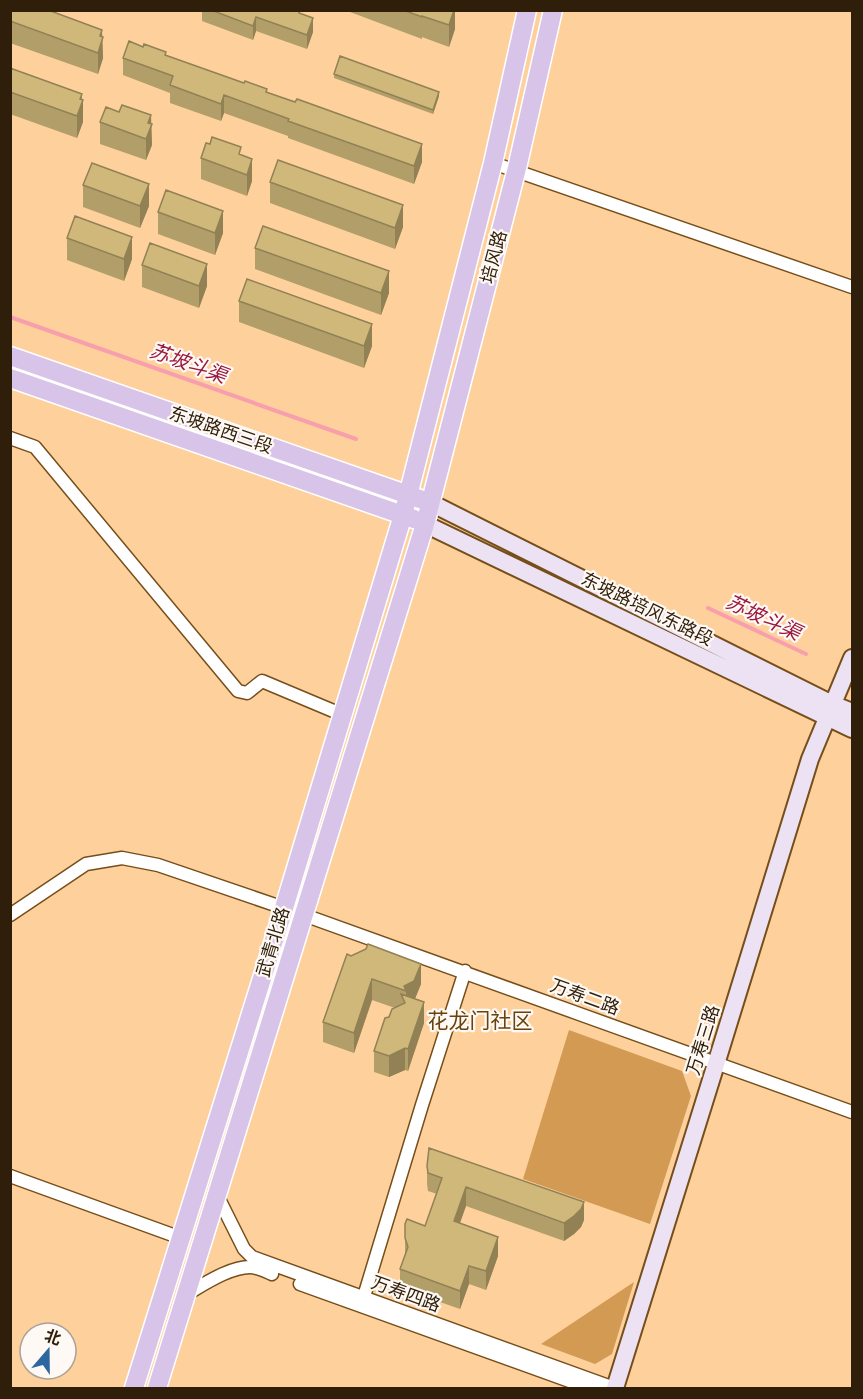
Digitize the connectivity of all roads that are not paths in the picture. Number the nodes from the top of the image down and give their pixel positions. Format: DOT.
graph roads {
  1 [pos="527,10"];
  2 [pos="553,10"];
  3 [pos="493,163"];
  4 [pos="516,171"];
  5 [pos="852,287"];
  6 [pos="10,356"];
  7 [pos="10,378"];
  8 [pos="10,438"];
  9 [pos="409,495"];
  10 [pos="431,503"];
  11 [pos="403,515"];
  12 [pos="425,524"];
  13 [pos="852,658"];
  14 [pos="829,710"];
  15 [pos="343,715"];
  16 [pos="851,725"];
  17 [pos="284,908"];
  18 [pos="10,915"];
  19 [pos="304,915"];
  20 [pos="465,971"];
  21 [pos="716,1064"];
  22 [pos="852,1112"];
  23 [pos="10,1176"];
  24 [pos="217,1195"];
  25 [pos="181,1238"];
  26 [pos="185,1295"];
  27 [pos="362,1302"];
  28 [pos="134,1389"];
  29 [pos="157,1389"];
  30 [pos="589,1389"];
  31 [pos="614,1389"];
  1 -- 3 [label="main road, 培风路"];
  2 -- 4 [label="main road, 培风路"];
  3 -- 4 [label="street"];
  3 -- 9 [label="main road, 培风路"];
  4 -- 5 [label="street"];
  4 -- 10 [label="main road, 培风路"];
  6 -- 9 [label="main road, 东坡路西三段"];
  7 -- 11 [label="main road, 东坡路西三段"];
  8 -- 15 [label="street"];
  9 -- 10 [label="main road, 东坡路西三段"];
  9 -- 11 [label="main road, 武青北路"];
  10 -- 12 [label="main road, 武青北路"];
  10 -- 14 [label="main road, 东坡路培风东路段"];
  11 -- 12 [label="main road, 东坡路西三段"];
  11 -- 15 [label="main road, 武青北路"];
  12 -- 14 [label="main road, 东坡路培风东路段"];
  12 -- 19 [label="main road, 武青北路"];
  13 -- 14 [label="main road, 万寿三路"];
  14 -- 16 [label="main road, 东坡路培风东路段"];
  14 -- 21 [label="main road, 万寿三路"];
  15 -- 17 [label="main road, 武青北路"];
  17 -- 18 [label="street"];
  17 -- 25 [label="main road, 武青北路"];
  19 -- 20 [label="street, 万寿二路"];
  19 -- 24 [label="main road, 武青北路"];
  20 -- 21 [label="street, 万寿二路"];
  20 -- 27 [label="street"];
  21 -- 22 [label="street, 万寿二路"];
  21 -- 31 [label="main road, 万寿三路"];
  23 -- 25 [label="street"];
  24 -- 26 [label="main road, 武青北路"];
  24 -- 27 [label="street, 万寿四路"];
  25 -- 28 [label="main road, 武青北路"];
  26 -- 27 [label="street, 万寿四路"];
  26 -- 29 [label="main road, 武青北路"];
  27 -- 30 [label="street, 万寿四路"];
  27 -- 31 [label="street, 万寿四路"];
}
